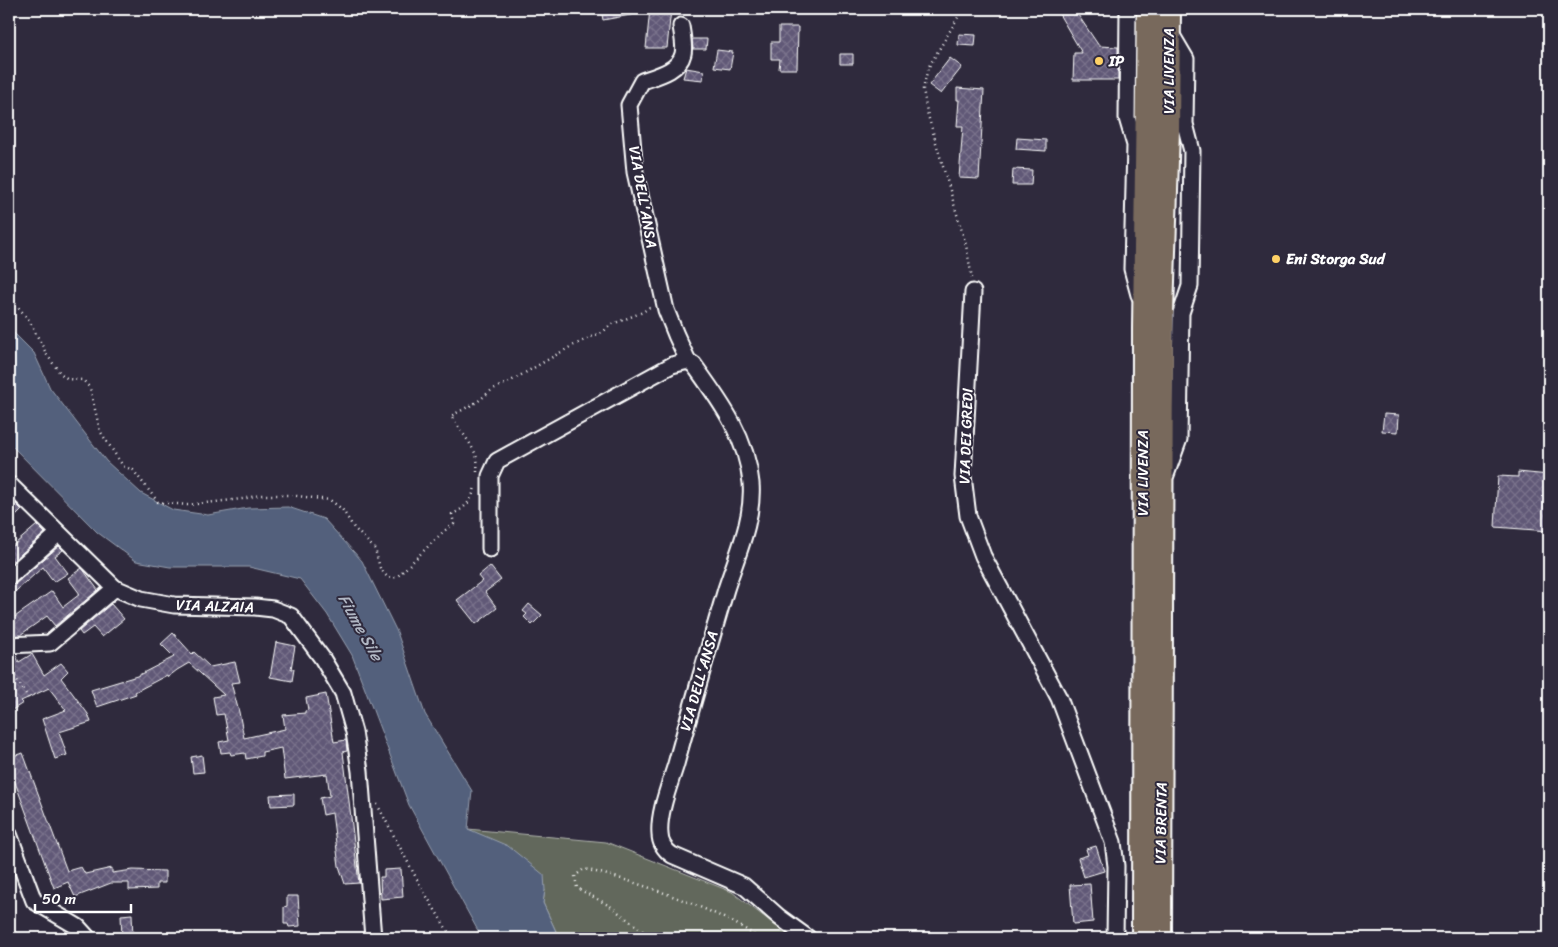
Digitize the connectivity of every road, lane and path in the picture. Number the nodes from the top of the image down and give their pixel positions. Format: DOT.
graph roads {
  1 [pos="963,9"];
  2 [pos="1128,9"];
  3 [pos="1148,9"];
  4 [pos="1169,9"];
  5 [pos="681,26"];
  6 [pos="973,292"];
  7 [pos="9,296"];
  8 [pos="663,297"];
  9 [pos="1144,317"];
  10 [pos="688,361"];
  11 [pos="477,475"];
  12 [pos="476,482"];
  13 [pos="9,484"];
  14 [pos="58,534"];
  15 [pos="490,549"];
  16 [pos="9,576"];
  17 [pos="115,588"];
  18 [pos="9,645"];
  19 [pos="9,668"];
  20 [pos="30,700"];
  21 [pos="1161,763"];
  22 [pos="373,798"];
  23 [pos="9,834"];
  24 [pos="88,938"];
  25 [pos="373,938"];
  26 [pos="452,938"];
  27 [pos="650,938"];
  28 [pos="756,938"];
  29 [pos="808,938"];
  30 [pos="1115,938"];
  31 [pos="1143,938"];
  32 [pos="1160,938"];
  1 -- 6 [label="path"];
  2 -- 9 [label="street"];
  3 -- 9 [label="highway, VIA LIVENZA"];
  4 -- 21 [label="highway, VIA LIVENZA"];
  5 -- 8 [label="street, VIA DELL'ANSA"];
  6 -- 30 [label="street, VIA DEI GREDI"];
  7 -- 12 [label="path"];
  8 -- 10 [label="street, VIA DELL'ANSA"];
  8 -- 11 [label="path"];
  9 -- 31 [label="highway, VIA LIVENZA"];
  10 -- 15 [label="street"];
  10 -- 29 [label="street, VIA DELL'ANSA"];
  13 -- 14 [label="street, VIA ALZAIA"];
  14 -- 16 [label="street"];
  14 -- 17 [label="street, VIA ALZAIA"];
  17 -- 18 [label="street"];
  17 -- 25 [label="street, VIA ALZAIA"];
  19 -- 20 [label="path"];
  21 -- 32 [label="highway, VIA BRENTA"];
  22 -- 26 [label="path"];
  23 -- 24 [label="street"];
  27 -- 28 [label="path"];
}
